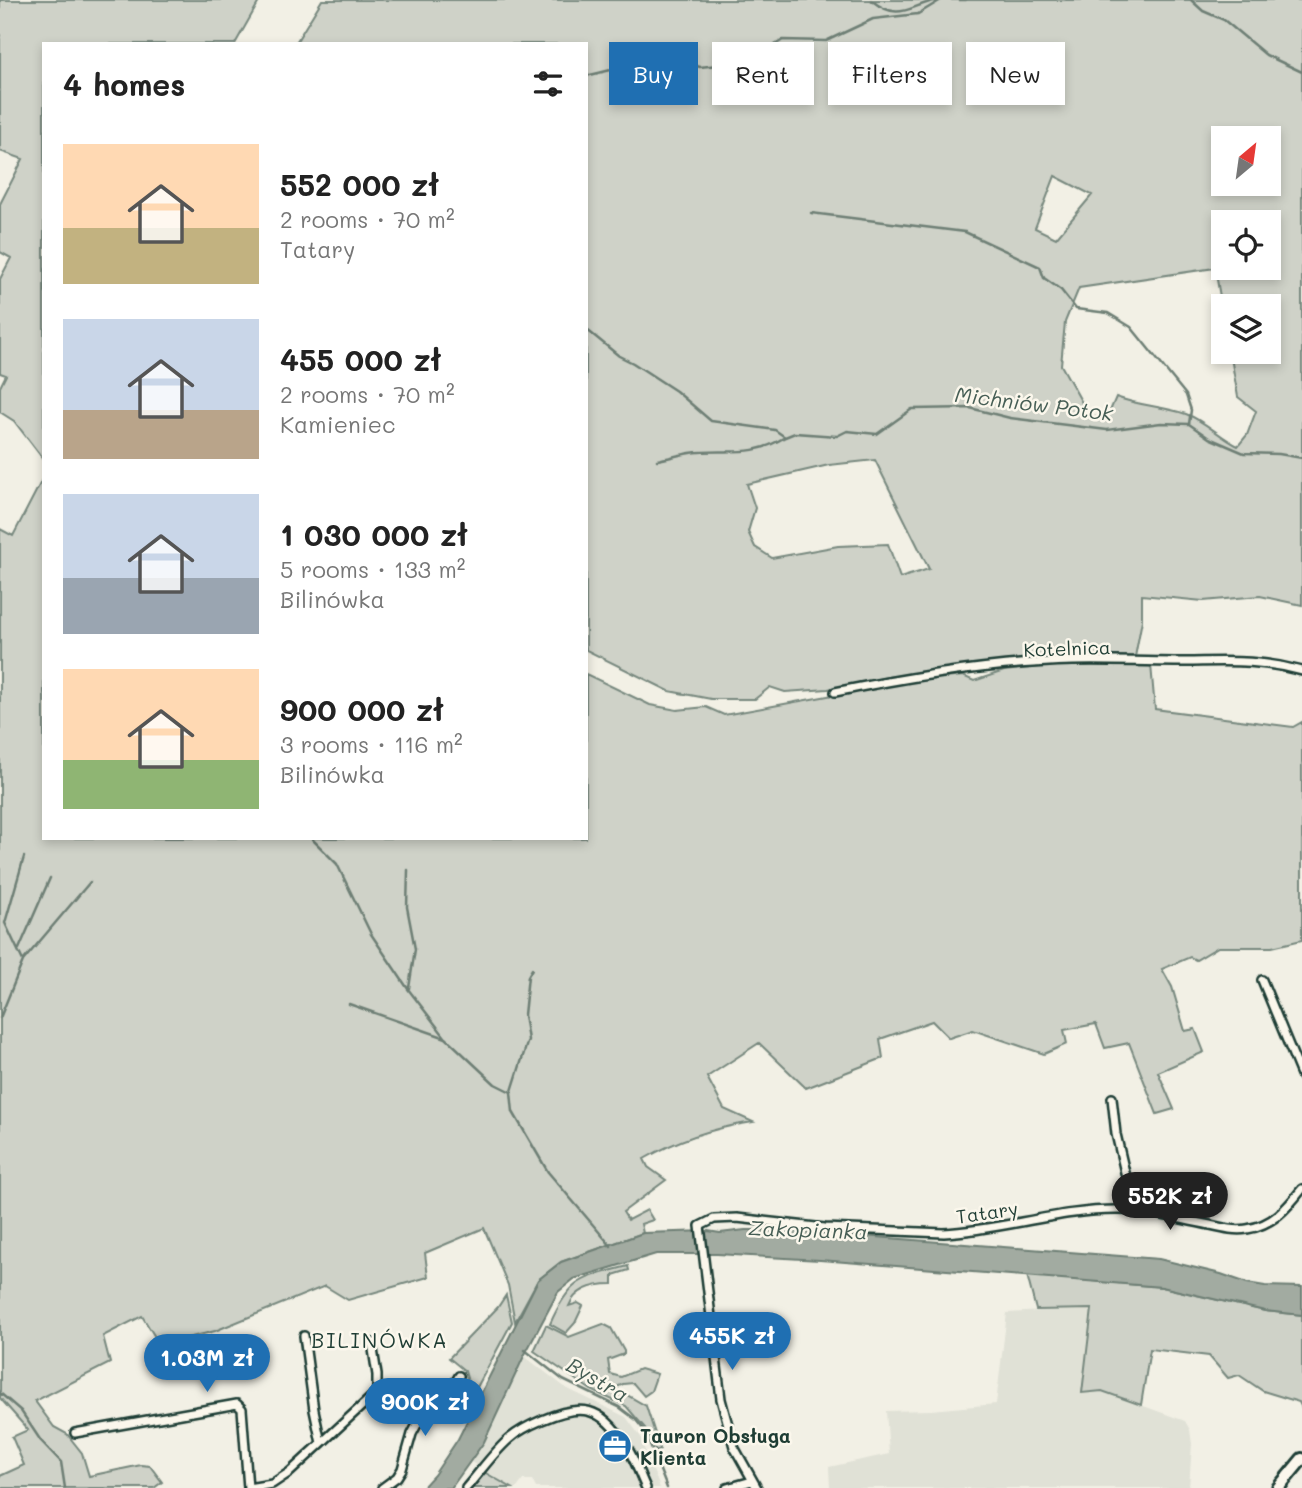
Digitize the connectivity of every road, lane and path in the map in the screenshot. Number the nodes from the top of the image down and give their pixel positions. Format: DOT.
graph roads {
  1 [pos="1302,671"];
  2 [pos="835,692"];
  3 [pos="1262,981"];
  4 [pos="1302,1077"];
  5 [pos="1112,1098"];
  6 [pos="1302,1189"];
  7 [pos="1134,1211"];
  8 [pos="304,1336"];
  9 [pos="372,1343"];
  10 [pos="459,1376"];
  11 [pos="75,1433"];
  12 [pos="321,1443"];
  13 [pos="1302,1459"];
  14 [pos="754,1485"];
  15 [pos="248,1488"];
  16 [pos="382,1488"];
  17 [pos="466,1488"];
  18 [pos="646,1488"];
  19 [pos="727,1488"];
  20 [pos="1278,1488"];
  1 -- 2 [label="street, Kotelnica"];
  3 -- 4 [label="street"];
  5 -- 7 [label="street"];
  6 -- 7 [label="street, Tatary"];
  7 -- 14 [label="street, Tatary"];
  8 -- 12 [label="street"];
  9 -- 12 [label="street"];
  10 -- 16 [label="street"];
  11 -- 15 [label="street"];
  12 -- 15 [label="street"];
  13 -- 20 [label="main road"];
  14 -- 19 [label="street"];
  17 -- 18 [label="street"];
}
